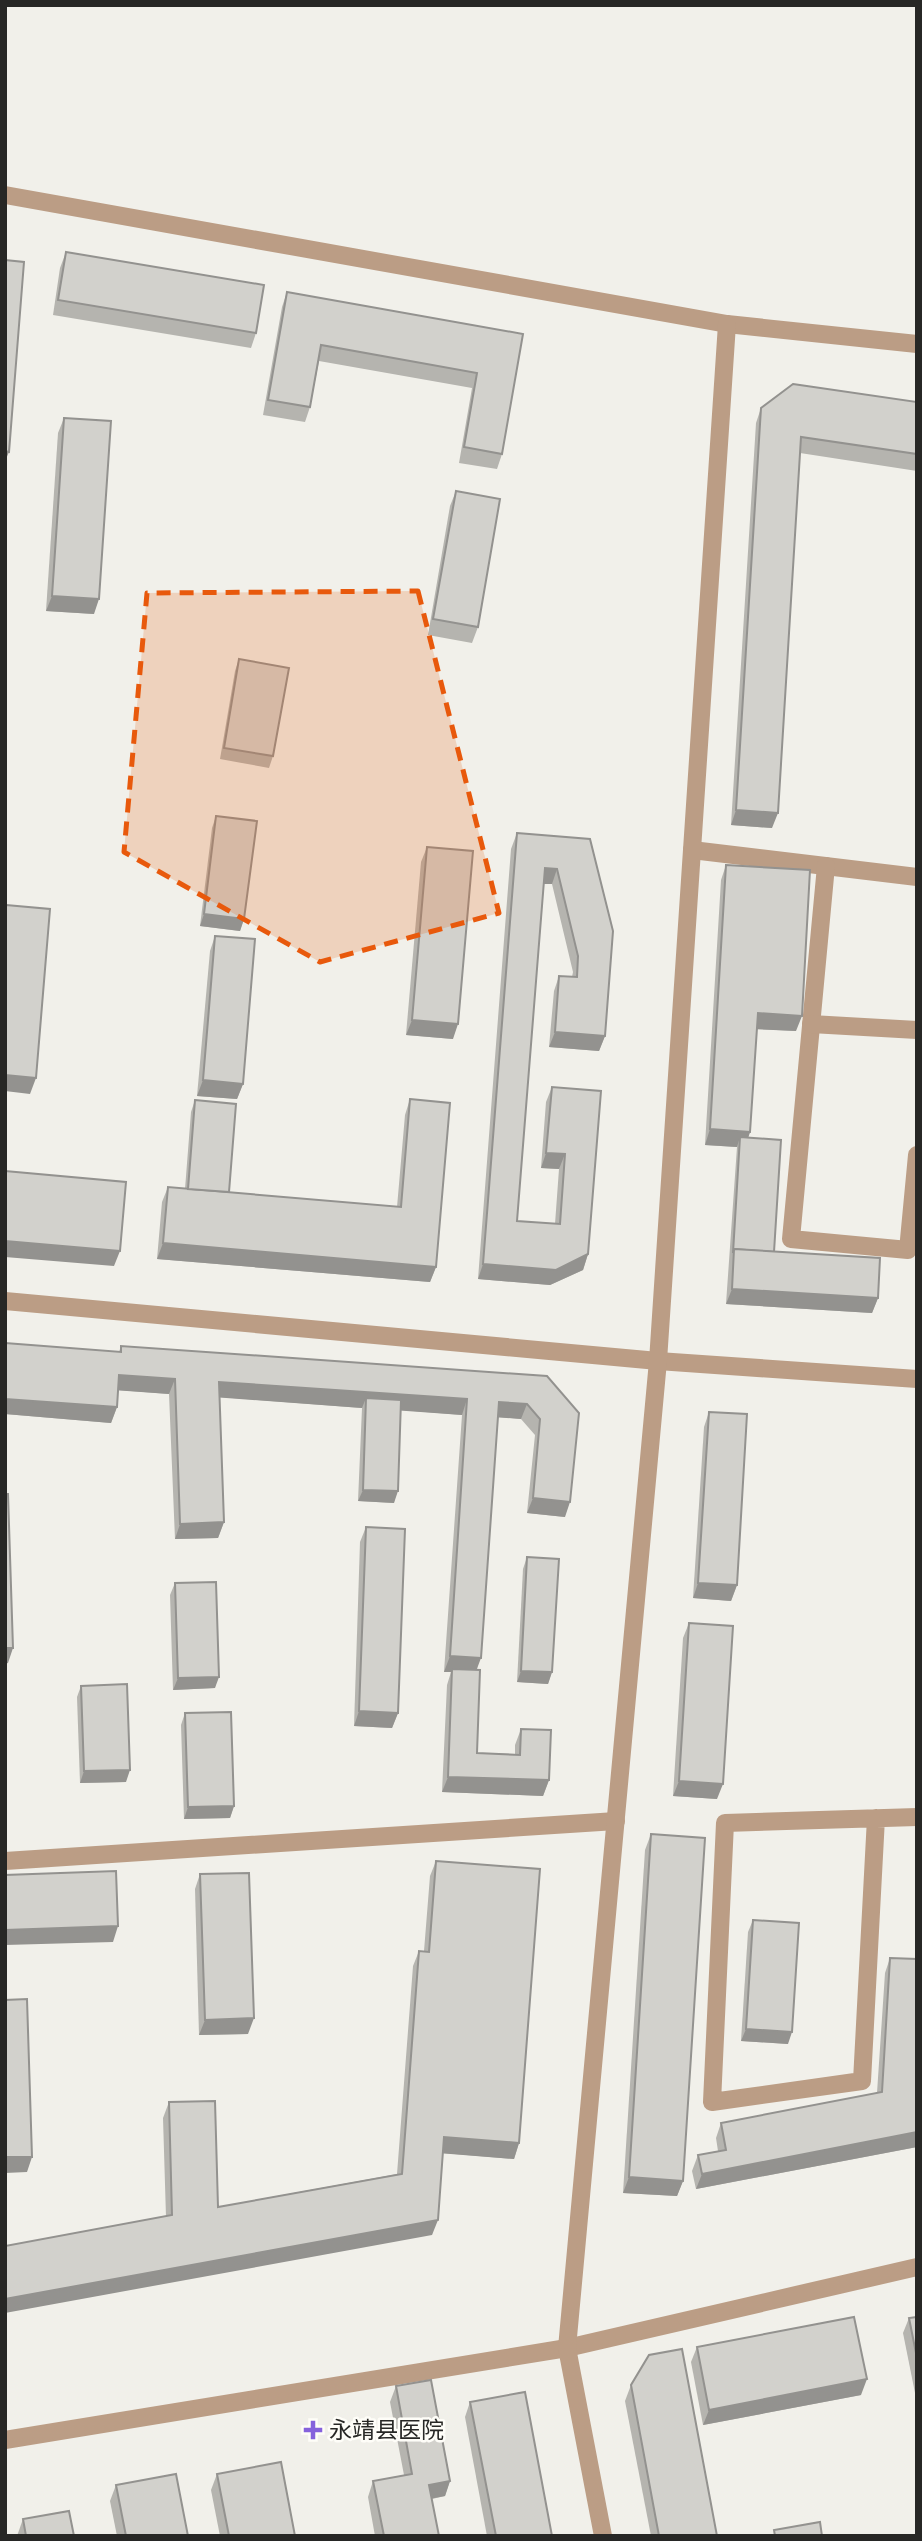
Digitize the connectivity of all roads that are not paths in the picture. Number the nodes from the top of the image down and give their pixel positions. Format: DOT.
graph roads {
  1 [pos="5,195"];
  2 [pos="727,324"];
  3 [pos="917,344"];
  4 [pos="692,850"];
  5 [pos="826,866"];
  6 [pos="917,877"];
  7 [pos="811,1024"];
  8 [pos="917,1030"];
  9 [pos="917,1155"];
  10 [pos="5,1301"];
  11 [pos="658,1361"];
  12 [pos="917,1379"];
  13 [pos="917,1817"];
  14 [pos="876,1818"];
  15 [pos="616,1821"];
  16 [pos="5,1861"];
  17 [pos="917,2267"];
  18 [pos="568,2348"];
  19 [pos="5,2440"];
  20 [pos="603,2536"];
  1 -- 2 [label="street"];
  2 -- 3 [label="street"];
  2 -- 4 [label="street"];
  4 -- 5 [label="street"];
  4 -- 11 [label="street"];
  5 -- 6 [label="street"];
  5 -- 7 [label="street"];
  7 -- 8 [label="street"];
  7 -- 9 [label="street"];
  10 -- 11 [label="street"];
  11 -- 12 [label="street"];
  11 -- 15 [label="street"];
  13 -- 14 [label="street"];
  14 -- 14 [label="street"];
  15 -- 16 [label="street"];
  15 -- 18 [label="street"];
  17 -- 18 [label="street"];
  18 -- 19 [label="street"];
  18 -- 20 [label="street"];
}
